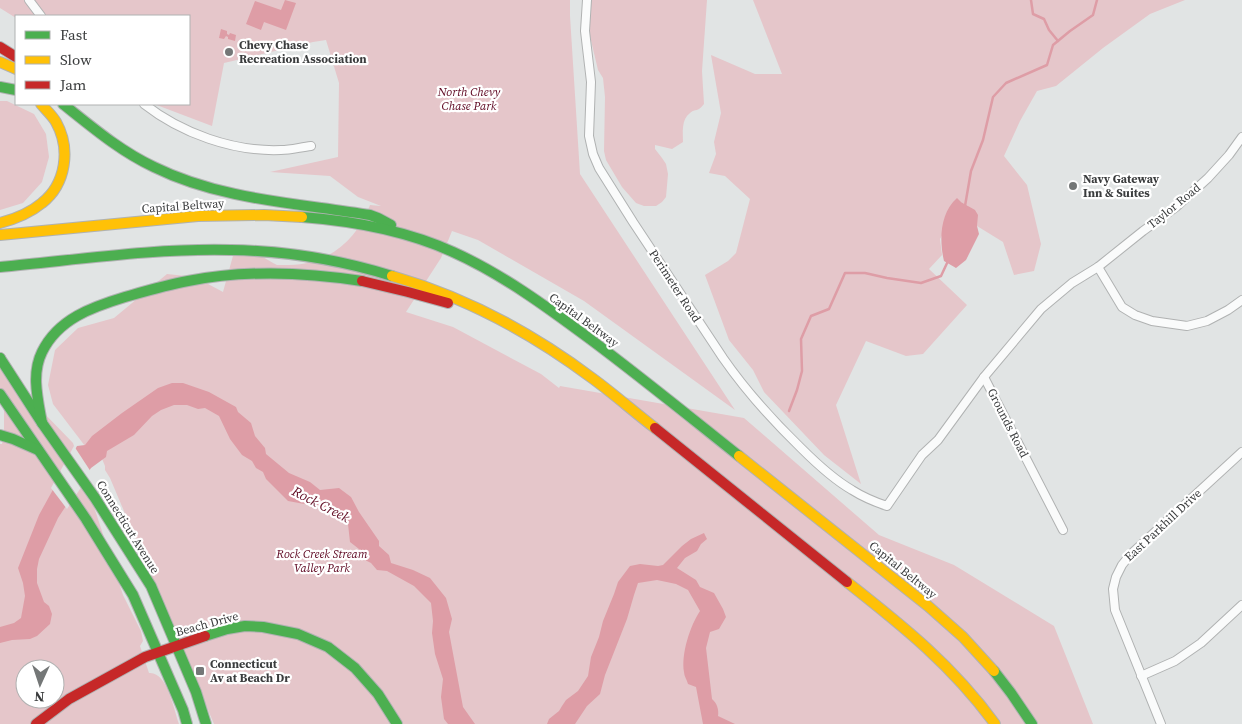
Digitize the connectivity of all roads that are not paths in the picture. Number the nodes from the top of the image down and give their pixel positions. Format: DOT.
graph roads {
  1 [pos="29,0"];
  2 [pos="587,0"];
  3 [pos="40,15"];
  4 [pos="0,47"];
  5 [pos="15,56"];
  6 [pos="0,62"];
  7 [pos="15,69"];
  8 [pos="0,87"];
  9 [pos="15,90"];
  10 [pos="42,105"];
  11 [pos="65,105"];
  12 [pos="69,105"];
  13 [pos="145,105"];
  14 [pos="90,126"];
  15 [pos="1242,137"];
  16 [pos="311,146"];
  17 [pos="0,223"];
  18 [pos="407,234"];
  19 [pos="0,235"];
  20 [pos="0,267"];
  21 [pos="1098,268"];
  22 [pos="1242,300"];
  23 [pos="510,324"];
  24 [pos="0,358"];
  25 [pos="984,377"];
  26 [pos="0,394"];
  27 [pos="42,423"];
  28 [pos="0,436"];
  29 [pos="38,450"];
  30 [pos="1242,452"];
  31 [pos="1063,530"];
  32 [pos="1242,606"];
  33 [pos="176,645"];
  34 [pos="158,652"];
  35 [pos="1141,676"];
  36 [pos="36,724"];
  37 [pos="187,724"];
  38 [pos="206,724"];
  39 [pos="397,724"];
  40 [pos="995,724"];
  41 [pos="1032,724"];
  42 [pos="1161,724"];
  1 -- 3 [label="street"];
  2 -- 25 [label="street, Perimeter Road"];
  4 -- 5 [label="main road"];
  6 -- 7 [label="main road"];
  8 -- 9 [label="main road"];
  10 -- 17 [label="main road"];
  11 -- 14 [label="main road"];
  12 -- 14 [label="main road"];
  13 -- 16 [label="street"];
  14 -- 18 [label="main road"];
  15 -- 21 [label="street, Taylor Road"];
  18 -- 19 [label="main road, Capital Beltway"];
  18 -- 41 [label="main road, Capital Beltway"];
  20 -- 23 [label="main road"];
  21 -- 22 [label="street"];
  21 -- 25 [label="street, Grounds Road"];
  23 -- 27 [label="main road"];
  23 -- 40 [label="main road"];
  24 -- 27 [label="main road, Connecticut Avenue"];
  25 -- 31 [label="street, Grounds Road"];
  26 -- 29 [label="main road"];
  27 -- 33 [label="main road, Connecticut Avenue"];
  28 -- 29 [label="main road"];
  29 -- 34 [label="main road"];
  30 -- 35 [label="street, East Parkhill Drive"];
  32 -- 35 [label="street"];
  33 -- 34 [label="main road, Beach Drive"];
  33 -- 38 [label="main road, Connecticut Avenue"];
  33 -- 39 [label="main road, Beach Drive"];
  34 -- 36 [label="main road, Beach Drive"];
  34 -- 37 [label="main road"];
  35 -- 42 [label="street, East Parkhill Drive"];
}
